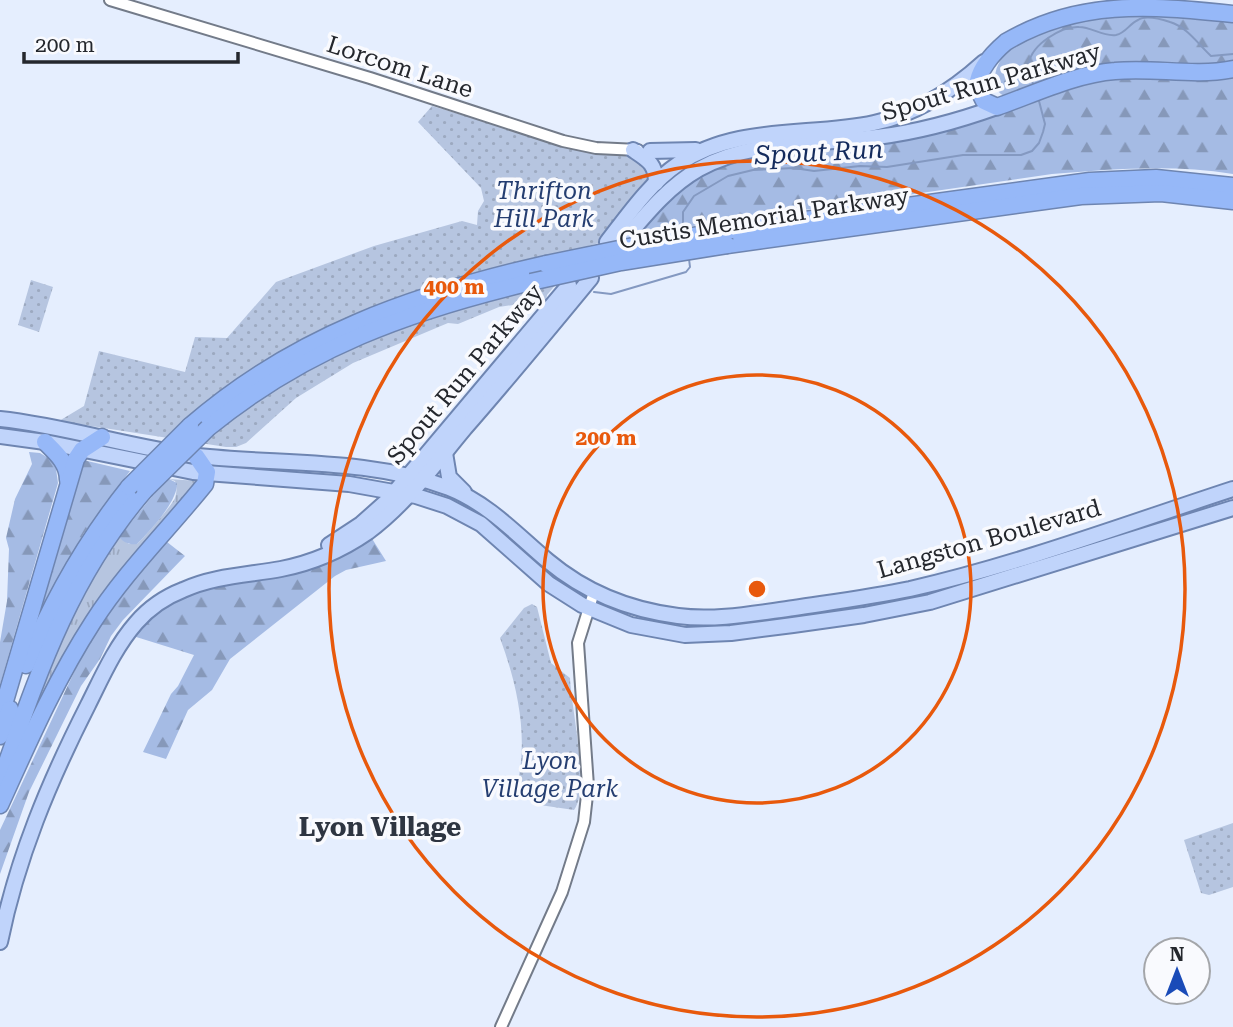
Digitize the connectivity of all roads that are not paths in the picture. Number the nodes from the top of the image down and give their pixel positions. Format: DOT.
graph roads {
  1 [pos="110,0"];
  2 [pos="1233,14"];
  3 [pos="996,51"];
  4 [pos="1233,69"];
  5 [pos="997,107"];
  6 [pos="714,146"];
  7 [pos="633,150"];
  8 [pos="650,151"];
  9 [pos="739,152"];
  10 [pos="677,164"];
  11 [pos="656,183"];
  12 [pos="1233,186"];
  13 [pos="1233,201"];
  14 [pos="650,209"];
  15 [pos="729,238"];
  16 [pos="625,239"];
  17 [pos="607,242"];
  18 [pos="591,278"];
  19 [pos="569,285"];
  20 [pos="0,419"];
  21 [pos="31,423"];
  22 [pos="0,436"];
  23 [pos="102,437"];
  24 [pos="23,439"];
  25 [pos="45,442"];
  26 [pos="82,450"];
  27 [pos="445,453"];
  28 [pos="196,456"];
  29 [pos="207,474"];
  30 [pos="415,478"];
  31 [pos="137,488"];
  32 [pos="1233,489"];
  33 [pos="66,490"];
  34 [pos="402,493"];
  35 [pos="470,498"];
  36 [pos="1233,508"];
  37 [pos="594,592"];
  38 [pos="590,609"];
  39 [pos="0,718"];
  40 [pos="0,736"];
  41 [pos="0,782"];
  42 [pos="0,804"];
  43 [pos="0,914"];
  44 [pos="0,942"];
  45 [pos="501,1027"];
  1 -- 7 [label="street, Lorcom Lane"];
  2 -- 3 [label="highway, Spout Run Parkway"];
  3 -- 5 [label="highway"];
  3 -- 6 [label="main road, Spout Run Parkway"];
  4 -- 5 [label="highway, Spout Run Parkway"];
  5 -- 9 [label="main road, Spout Run Parkway"];
  6 -- 8 [label="main road"];
  6 -- 10 [label="main road, Spout Run Parkway"];
  7 -- 8 [label="street, Lorcom Lane"];
  7 -- 11 [label="main road"];
  8 -- 10 [label="street, Lorcom Lane"];
  9 -- 10 [label="main road"];
  9 -- 14 [label="main road, Spout Run Parkway"];
  10 -- 11 [label="main road, Spout Run Parkway"];
  10 -- 14 [label="main road"];
  11 -- 17 [label="main road, Spout Run Parkway"];
  12 -- 15 [label="highway, Custis Memorial Parkway"];
  13 -- 15 [label="highway, Custis Memorial Parkway"];
  14 -- 16 [label="main road, Spout Run Parkway"];
  15 -- 31 [label="highway, Custis Memorial Parkway, bridge"];
  15 -- 31 [label="highway, Custis Memorial Parkway, bridge"];
  18 -- 27 [label="main road, Spout Run Parkway"];
  19 -- 30 [label="main road, Spout Run Parkway"];
  20 -- 21 [label="main road, Langston Boulevard"];
  21 -- 23 [label="main road, Langston Boulevard"];
  21 -- 24 [label="main road"];
  22 -- 24 [label="main road, Langston Boulevard"];
  23 -- 26 [label="highway"];
  23 -- 28 [label="main road, Langston Boulevard"];
  24 -- 25 [label="main road, Langston Boulevard"];
  25 -- 26 [label="main road, Langston Boulevard"];
  25 -- 33 [label="highway"];
  26 -- 29 [label="main road, Langston Boulevard"];
  26 -- 33 [label="highway"];
  27 -- 30 [label="main road, Spout Run Parkway"];
  27 -- 35 [label="main road"];
  28 -- 29 [label="highway"];
  28 -- 30 [label="main road, Langston Boulevard"];
  29 -- 34 [label="main road, Langston Boulevard"];
  29 -- 42 [label="highway"];
  30 -- 34 [label="main road"];
  30 -- 35 [label="main road, Langston Boulevard"];
  31 -- 40 [label="highway, Custis Memorial Parkway"];
  31 -- 41 [label="highway, Custis Memorial Parkway"];
  32 -- 37 [label="main road, Langston Boulevard"];
  33 -- 39 [label="highway"];
  34 -- 38 [label="main road, Langston Boulevard"];
  34 -- 43 [label="main road"];
  34 -- 44 [label="main road"];
  35 -- 37 [label="main road, Langston Boulevard"];
  36 -- 38 [label="main road, Langston Boulevard"];
  37 -- 38 [label="street"];
  38 -- 45 [label="street"];
}
